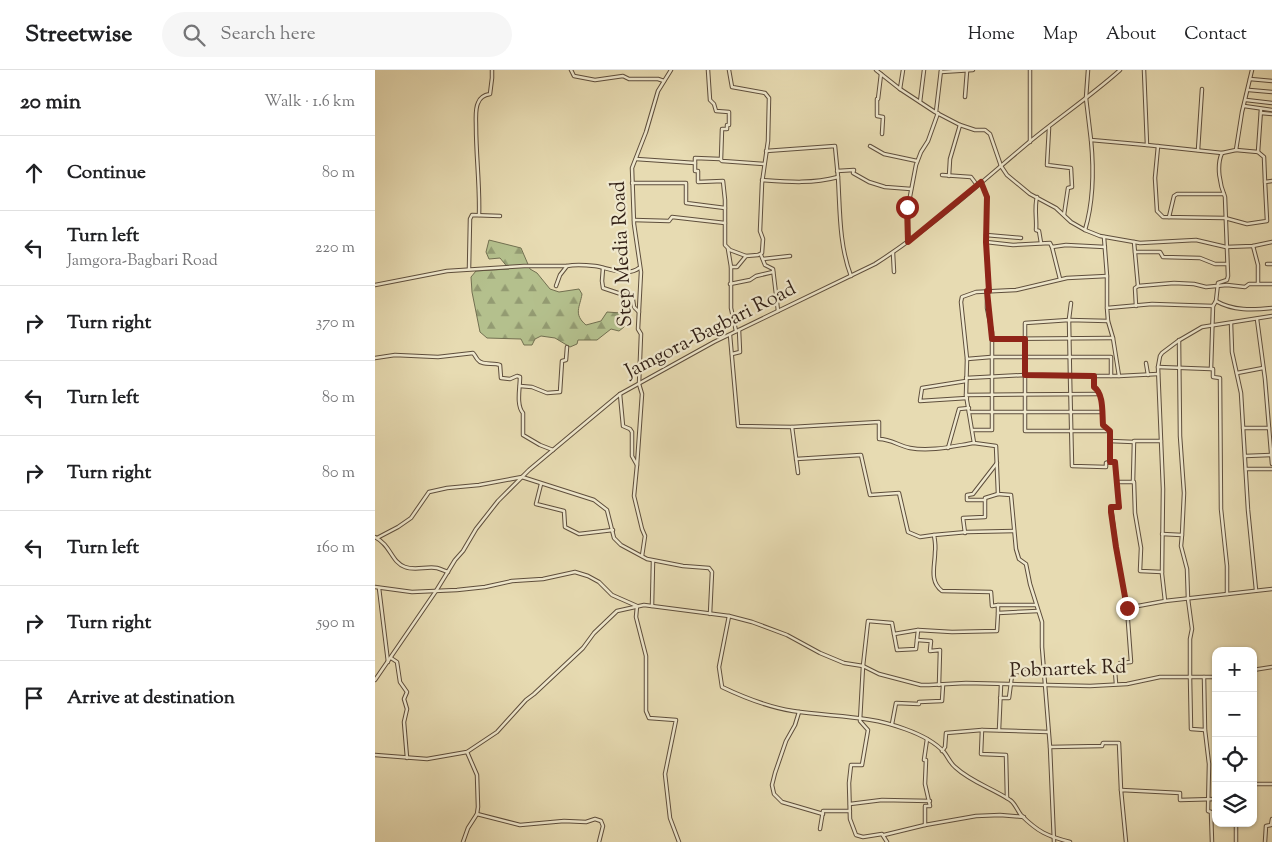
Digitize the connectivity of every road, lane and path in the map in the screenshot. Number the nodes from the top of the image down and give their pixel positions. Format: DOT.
graph roads {
  1 [pos="491,70"];
  2 [pos="571,70"];
  3 [pos="671,70"];
  4 [pos="708,70"];
  5 [pos="729,70"];
  6 [pos="877,70"];
  7 [pos="903,70"];
  8 [pos="924,70"];
  9 [pos="973,70"];
  10 [pos="1030,70"];
  11 [pos="1088,70"];
  12 [pos="1120,70"];
  13 [pos="1144,70"];
  14 [pos="1252,70"];
  15 [pos="941,71"];
  16 [pos="968,71"];
  17 [pos="881,74"];
  18 [pos="1250,79"];
  19 [pos="664,81"];
  20 [pos="1272,81"];
  21 [pos="900,89"];
  22 [pos="1202,90"];
  23 [pos="1248,90"];
  24 [pos="1272,92"];
  25 [pos="965,97"];
  26 [pos="1086,98"];
  27 [pos="1246,100"];
  28 [pos="920,102"];
  29 [pos="1272,103"];
  30 [pos="1244,106"];
  31 [pos="1272,110"];
  32 [pos="1261,112"];
  33 [pos="937,113"];
  34 [pos="1272,114"];
  35 [pos="960,125"];
  36 [pos="1049,128"];
  37 [pos="882,134"];
  38 [pos="1091,140"];
  39 [pos="1030,142"];
  40 [pos="1147,145"];
  41 [pos="871,146"];
  42 [pos="1158,146"];
  43 [pos="1198,150"];
  44 [pos="1236,150"];
  45 [pos="766,151"];
  46 [pos="1258,152"];
  47 [pos="1222,153"];
  48 [pos="636,159"];
  49 [pos="721,161"];
  50 [pos="917,161"];
  51 [pos="695,163"];
  52 [pos="764,164"];
  53 [pos="1001,166"];
  54 [pos="837,170"];
  55 [pos="942,175"];
  56 [pos="949,176"];
  57 [pos="838,177"];
  58 [pos="762,180"];
  59 [pos="1272,181"];
  60 [pos="981,182"];
  61 [pos="1265,182"];
  62 [pos="632,183"];
  63 [pos="977,186"];
  64 [pos="911,190"];
  65 [pos="1224,194"];
  66 [pos="1037,198"];
  67 [pos="725,208"];
  68 [pos="479,215"];
  69 [pos="1064,215"];
  70 [pos="500,216"];
  71 [pos="1169,217"];
  72 [pos="1225,218"];
  73 [pos="634,220"];
  74 [pos="725,222"];
  75 [pos="1085,230"];
  76 [pos="986,235"];
  77 [pos="1104,237"];
  78 [pos="1021,238"];
  79 [pos="908,242"];
  80 [pos="986,242"];
  81 [pos="1134,242"];
  82 [pos="1272,242"];
  83 [pos="1041,244"];
  84 [pos="1253,246"];
  85 [pos="1052,247"];
  86 [pos="1105,247"];
  87 [pos="1226,247"];
  88 [pos="728,249"];
  89 [pos="1135,252"];
  90 [pos="893,253"];
  91 [pos="761,255"];
  92 [pos="746,256"];
  93 [pos="791,256"];
  94 [pos="763,259"];
  95 [pos="1227,264"];
  96 [pos="1267,264"];
  97 [pos="1272,264"];
  98 [pos="567,266"];
  99 [pos="731,267"];
  100 [pos="603,268"];
  101 [pos="639,268"];
  102 [pos="469,269"];
  103 [pos="773,272"];
  104 [pos="894,272"];
  105 [pos="851,276"];
  106 [pos="1107,276"];
  107 [pos="1059,279"];
  108 [pos="1258,283"];
  109 [pos="730,284"];
  110 [pos="1272,284"];
  111 [pos="375,285"];
  112 [pos="556,286"];
  113 [pos="1138,286"];
  114 [pos="1216,287"];
  115 [pos="988,291"];
  116 [pos="1216,301"];
  117 [pos="1071,303"];
  118 [pos="1136,306"];
  119 [pos="1213,306"];
  120 [pos="1107,308"];
  121 [pos="1272,308"];
  122 [pos="778,311"];
  123 [pos="639,312"];
  124 [pos="1272,316"];
  125 [pos="1257,318"];
  126 [pos="1069,320"];
  127 [pos="1108,321"];
  128 [pos="1231,323"];
  129 [pos="1212,326"];
  130 [pos="738,331"];
  131 [pos="730,335"];
  132 [pos="1069,338"];
  133 [pos="1113,338"];
  134 [pos="992,339"];
  135 [pos="1025,339"];
  136 [pos="1179,340"];
  137 [pos="567,347"];
  138 [pos="732,354"];
  139 [pos="991,357"];
  140 [pos="1025,357"];
  141 [pos="1070,357"];
  142 [pos="375,358"];
  143 [pos="967,358"];
  144 [pos="1116,358"];
  145 [pos="1146,362"];
  146 [pos="1158,367"];
  147 [pos="1179,367"];
  148 [pos="1263,368"];
  149 [pos="1211,369"];
  150 [pos="1237,372"];
  151 [pos="1158,374"];
  152 [pos="1025,375"];
  153 [pos="1148,375"];
  154 [pos="991,376"];
  155 [pos="1071,376"];
  156 [pos="1093,376"];
  157 [pos="1111,376"];
  158 [pos="1119,376"];
  159 [pos="966,380"];
  160 [pos="639,384"];
  161 [pos="520,386"];
  162 [pos="620,394"];
  163 [pos="992,394"];
  164 [pos="1025,394"];
  165 [pos="1071,394"];
  166 [pos="1099,394"];
  167 [pos="967,396"];
  168 [pos="969,410"];
  169 [pos="1071,411"];
  170 [pos="992,412"];
  171 [pos="1025,412"];
  172 [pos="1102,412"];
  173 [pos="793,426"];
  174 [pos="1243,428"];
  175 [pos="1269,428"];
  176 [pos="972,430"];
  177 [pos="1071,431"];
  178 [pos="1110,431"];
  179 [pos="1110,441"];
  180 [pos="1161,441"];
  181 [pos="1134,442"];
  182 [pos="974,443"];
  183 [pos="948,448"];
  184 [pos="553,450"];
  185 [pos="1245,456"];
  186 [pos="1272,456"];
  187 [pos="796,459"];
  188 [pos="1110,462"];
  189 [pos="997,463"];
  190 [pos="1272,464"];
  191 [pos="637,465"];
  192 [pos="1245,469"];
  193 [pos="1272,469"];
  194 [pos="798,473"];
  195 [pos="522,477"];
  196 [pos="1117,482"];
  197 [pos="1133,482"];
  198 [pos="541,484"];
  199 [pos="998,494"];
  200 [pos="985,500"];
  201 [pos="613,530"];
  202 [pos="1014,531"];
  203 [pos="965,533"];
  204 [pos="1162,534"];
  205 [pos="935,535"];
  206 [pos="1182,535"];
  207 [pos="376,538"];
  208 [pos="642,556"];
  209 [pos="653,561"];
  210 [pos="449,572"];
  211 [pos="1162,572"];
  212 [pos="377,587"];
  213 [pos="1272,589"];
  214 [pos="1256,590"];
  215 [pos="436,592"];
  216 [pos="1227,594"];
  217 [pos="1188,599"];
  218 [pos="1165,601"];
  219 [pos="998,605"];
  220 [pos="1037,605"];
  221 [pos="637,606"];
  222 [pos="652,606"];
  223 [pos="1127,608"];
  224 [pos="1038,611"];
  225 [pos="998,613"];
  226 [pos="710,614"];
  227 [pos="729,616"];
  228 [pos="918,630"];
  229 [pos="894,634"];
  230 [pos="917,640"];
  231 [pos="391,658"];
  232 [pos="388,662"];
  233 [pos="863,666"];
  234 [pos="1272,667"];
  235 [pos="1257,669"];
  236 [pos="1045,673"];
  237 [pos="1190,677"];
  238 [pos="1204,677"];
  239 [pos="1212,677"];
  240 [pos="375,680"];
  241 [pos="1116,684"];
  242 [pos="941,685"];
  243 [pos="1001,685"];
  244 [pos="1046,685"];
  245 [pos="1010,686"];
  246 [pos="1000,698"];
  247 [pos="799,712"];
  248 [pos="861,718"];
  249 [pos="892,725"];
  250 [pos="982,730"];
  251 [pos="999,730"];
  252 [pos="1205,730"];
  253 [pos="1048,732"];
  254 [pos="927,739"];
  255 [pos="1050,747"];
  256 [pos="942,751"];
  257 [pos="467,752"];
  258 [pos="375,755"];
  259 [pos="407,758"];
  260 [pos="1257,784"];
  261 [pos="1272,784"];
  262 [pos="1121,790"];
  263 [pos="1007,798"];
  264 [pos="1208,799"];
  265 [pos="1212,799"];
  266 [pos="930,800"];
  267 [pos="850,804"];
  268 [pos="850,811"];
  269 [pos="477,814"];
  270 [pos="823,814"];
  271 [pos="1024,817"];
  272 [pos="1272,819"];
  273 [pos="925,825"];
  274 [pos="1236,827"];
  275 [pos="820,829"];
  276 [pos="884,835"];
  277 [pos="1055,837"];
  278 [pos="463,842"];
  279 [pos="599,842"];
  280 [pos="679,842"];
  281 [pos="887,842"];
  282 [pos="1054,842"];
  283 [pos="1069,842"];
  284 [pos="1126,842"];
  285 [pos="1213,842"];
  286 [pos="1236,842"];
  287 [pos="1265,842"];
  1 -- 68 [label="street"];
  2 -- 19 [label="street"];
  3 -- 19 [label="street, Step Media Road"];
  4 -- 49 [label="street"];
  5 -- 45 [label="street"];
  6 -- 17 [label="street"];
  7 -- 21 [label="street"];
  8 -- 28 [label="street"];
  9 -- 16 [label="street"];
  10 -- 39 [label="street"];
  11 -- 26 [label="street"];
  12 -- 26 [label="street, Jamgora-Bagbari Road"];
  13 -- 40 [label="street"];
  14 -- 18 [label="street"];
  15 -- 16 [label="street"];
  15 -- 33 [label="street"];
  16 -- 25 [label="street"];
  17 -- 21 [label="street"];
  17 -- 37 [label="street"];
  18 -- 20 [label="street"];
  18 -- 23 [label="street"];
  19 -- 48 [label="street, Step Media Road"];
  21 -- 28 [label="street"];
  22 -- 43 [label="street"];
  23 -- 24 [label="street"];
  23 -- 27 [label="street"];
  26 -- 36 [label="street, Jamgora-Bagbari Road"];
  26 -- 38 [label="street"];
  27 -- 29 [label="street"];
  27 -- 30 [label="street"];
  28 -- 33 [label="street"];
  30 -- 32 [label="street"];
  30 -- 44 [label="street"];
  31 -- 32 [label="street"];
  32 -- 34 [label="street"];
  32 -- 46 [label="street"];
  33 -- 35 [label="street"];
  33 -- 50 [label="street"];
  35 -- 53 [label="street"];
  35 -- 56 [label="street"];
  36 -- 39 [label="street, Jamgora-Bagbari Road"];
  36 -- 69 [label="street"];
  38 -- 40 [label="street"];
  38 -- 75 [label="street"];
  39 -- 53 [label="street, Jamgora-Bagbari Road"];
  40 -- 42 [label="street"];
  41 -- 50 [label="street"];
  42 -- 43 [label="street"];
  42 -- 71 [label="street"];
  43 -- 47 [label="street"];
  44 -- 46 [label="street"];
  44 -- 47 [label="street"];
  45 -- 52 [label="street"];
  45 -- 54 [label="street"];
  46 -- 61 [label="street"];
  47 -- 65 [label="street"];
  48 -- 51 [label="street"];
  48 -- 62 [label="street, Step Media Road"];
  49 -- 51 [label="street"];
  49 -- 52 [label="street"];
  50 -- 64 [label="street"];
  51 -- 67 [label="street"];
  52 -- 58 [label="street"];
  53 -- 60 [label="street, Jamgora-Bagbari Road"];
  53 -- 66 [label="street"];
  54 -- 57 [label="street"];
  54 -- 64 [label="street"];
  55 -- 56 [label="street"];
  56 -- 63 [label="street"];
  57 -- 58 [label="street"];
  57 -- 105 [label="street"];
  58 -- 91 [label="street"];
  59 -- 61 [label="street"];
  60 -- 63 [label="street, Jamgora-Bagbari Road"];
  60 -- 76 [label="street"];
  61 -- 72 [label="street"];
  62 -- 67 [label="street"];
  62 -- 73 [label="street, Step Media Road"];
  63 -- 79 [label="street, Jamgora-Bagbari Road"];
  64 -- 79 [label="street"];
  65 -- 71 [label="street"];
  65 -- 72 [label="street"];
  66 -- 69 [label="street"];
  66 -- 83 [label="street"];
  67 -- 74 [label="street"];
  68 -- 70 [label="street"];
  68 -- 102 [label="street"];
  69 -- 75 [label="street"];
  71 -- 72 [label="street"];
  72 -- 87 [label="street"];
  73 -- 74 [label="street"];
  73 -- 101 [label="street, Step Media Road"];
  74 -- 88 [label="street"];
  75 -- 77 [label="street"];
  76 -- 78 [label="street"];
  76 -- 80 [label="street"];
  77 -- 81 [label="street"];
  77 -- 86 [label="street"];
  79 -- 90 [label="street, Jamgora-Bagbari Road"];
  80 -- 83 [label="street"];
  80 -- 115 [label="street"];
  81 -- 87 [label="street"];
  81 -- 89 [label="street"];
  82 -- 84 [label="street"];
  83 -- 85 [label="street"];
  84 -- 87 [label="street"];
  84 -- 108 [label="street"];
  85 -- 86 [label="street"];
  85 -- 107 [label="street"];
  86 -- 106 [label="street"];
  87 -- 95 [label="street"];
  88 -- 92 [label="street"];
  88 -- 99 [label="street"];
  89 -- 95 [label="street"];
  89 -- 113 [label="street"];
  90 -- 104 [label="street"];
  90 -- 105 [label="street, Jamgora-Bagbari Road"];
  91 -- 92 [label="street"];
  91 -- 94 [label="street"];
  92 -- 99 [label="street"];
  93 -- 94 [label="street"];
  94 -- 103 [label="street"];
  95 -- 114 [label="street"];
  96 -- 97 [label="street"];
  98 -- 100 [label="street"];
  98 -- 102 [label="street"];
  98 -- 112 [label="street"];
  99 -- 109 [label="street"];
  100 -- 101 [label="street"];
  100 -- 123 [label="street"];
  101 -- 123 [label="street, Step Media Road"];
  102 -- 111 [label="street"];
  103 -- 109 [label="street"];
  103 -- 122 [label="street"];
  105 -- 122 [label="street, Jamgora-Bagbari Road"];
  106 -- 107 [label="street"];
  106 -- 120 [label="street"];
  107 -- 115 [label="street"];
  108 -- 110 [label="street"];
  108 -- 114 [label="street"];
  109 -- 130 [label="street"];
  113 -- 114 [label="street"];
  113 -- 118 [label="street"];
  114 -- 116 [label="street"];
  115 -- 134 [label="street"];
  115 -- 143 [label="street"];
  116 -- 119 [label="street"];
  116 -- 121 [label="street"];
  117 -- 126 [label="street"];
  118 -- 119 [label="street"];
  118 -- 120 [label="street"];
  119 -- 129 [label="street"];
  120 -- 127 [label="street"];
  122 -- 130 [label="street, Jamgora-Bagbari Road"];
  123 -- 160 [label="street, Step Media Road"];
  124 -- 125 [label="street"];
  125 -- 128 [label="street"];
  125 -- 148 [label="street"];
  126 -- 127 [label="street"];
  126 -- 132 [label="street"];
  126 -- 135 [label="street"];
  127 -- 133 [label="street"];
  128 -- 129 [label="street"];
  128 -- 150 [label="street"];
  129 -- 136 [label="street"];
  129 -- 149 [label="street"];
  130 -- 131 [label="street, Jamgora-Bagbari Road"];
  130 -- 138 [label="street"];
  131 -- 138 [label="street"];
  131 -- 160 [label="street, Jamgora-Bagbari Road"];
  132 -- 133 [label="street"];
  132 -- 135 [label="street"];
  132 -- 141 [label="street"];
  133 -- 158 [label="street"];
  134 -- 135 [label="street"];
  134 -- 139 [label="street"];
  135 -- 140 [label="street"];
  136 -- 146 [label="street"];
  136 -- 147 [label="street"];
  137 -- 161 [label="street"];
  138 -- 173 [label="street"];
  139 -- 140 [label="street"];
  139 -- 143 [label="street"];
  139 -- 154 [label="street"];
  140 -- 141 [label="street"];
  140 -- 152 [label="street"];
  141 -- 155 [label="street"];
  141 -- 157 [label="street"];
  142 -- 161 [label="street"];
  143 -- 159 [label="street"];
  144 -- 158 [label="street"];
  145 -- 153 [label="street"];
  146 -- 147 [label="street"];
  146 -- 151 [label="street"];
  147 -- 149 [label="street"];
  147 -- 206 [label="street"];
  148 -- 150 [label="street"];
  148 -- 175 [label="street"];
  149 -- 216 [label="street"];
  150 -- 174 [label="street"];
  151 -- 153 [label="street"];
  151 -- 180 [label="street"];
  152 -- 154 [label="street"];
  152 -- 155 [label="street"];
  152 -- 164 [label="street"];
  153 -- 158 [label="street"];
  154 -- 159 [label="street"];
  154 -- 163 [label="street"];
  155 -- 156 [label="street"];
  155 -- 165 [label="street"];
  156 -- 157 [label="street"];
  156 -- 166 [label="street"];
  157 -- 158 [label="street"];
  159 -- 167 [label="street"];
  159 -- 167 [label="street"];
  160 -- 162 [label="street, Jamgora-Bagbari Road"];
  160 -- 191 [label="street, Step Media Road"];
  161 -- 184 [label="street"];
  162 -- 184 [label="street, Jamgora-Bagbari Road"];
  162 -- 191 [label="street"];
  163 -- 164 [label="street"];
  163 -- 167 [label="street"];
  163 -- 170 [label="street"];
  164 -- 165 [label="street"];
  164 -- 171 [label="street"];
  165 -- 166 [label="street"];
  165 -- 169 [label="street"];
  166 -- 172 [label="street"];
  167 -- 168 [label="street"];
  168 -- 170 [label="street"];
  168 -- 176 [label="street"];
  168 -- 183 [label="street"];
  169 -- 171 [label="street"];
  169 -- 172 [label="street"];
  169 -- 177 [label="street"];
  170 -- 171 [label="street"];
  170 -- 176 [label="street"];
  171 -- 177 [label="street"];
  172 -- 178 [label="street"];
  173 -- 183 [label="street"];
  173 -- 187 [label="street"];
  174 -- 175 [label="street"];
  174 -- 185 [label="street"];
  175 -- 186 [label="street"];
  176 -- 182 [label="street"];
  177 -- 178 [label="street"];
  177 -- 188 [label="street"];
  178 -- 179 [label="street"];
  179 -- 181 [label="street"];
  179 -- 188 [label="street"];
  180 -- 181 [label="street"];
  180 -- 204 [label="street"];
  181 -- 197 [label="street"];
  182 -- 183 [label="street"];
  182 -- 189 [label="street"];
  184 -- 195 [label="street, Jamgora-Bagbari Road"];
  185 -- 186 [label="street"];
  185 -- 192 [label="street"];
  186 -- 190 [label="street"];
  187 -- 194 [label="street"];
  187 -- 205 [label="street"];
  188 -- 196 [label="street"];
  189 -- 199 [label="street"];
  189 -- 200 [label="street"];
  191 -- 208 [label="street, Step Media Road"];
  192 -- 193 [label="street"];
  192 -- 214 [label="street"];
  195 -- 198 [label="street"];
  195 -- 207 [label="street"];
  195 -- 210 [label="street, Jamgora-Bagbari Road"];
  196 -- 197 [label="street"];
  196 -- 223 [label="street"];
  197 -- 211 [label="street"];
  198 -- 201 [label="street"];
  198 -- 201 [label="street"];
  199 -- 200 [label="street"];
  199 -- 202 [label="street"];
  200 -- 203 [label="street"];
  201 -- 208 [label="street"];
  202 -- 203 [label="street"];
  202 -- 220 [label="street"];
  203 -- 205 [label="street"];
  204 -- 206 [label="street"];
  204 -- 211 [label="street"];
  205 -- 219 [label="street"];
  206 -- 217 [label="street"];
  207 -- 210 [label="street"];
  208 -- 209 [label="street"];
  209 -- 222 [label="street"];
  209 -- 226 [label="street"];
  210 -- 215 [label="street, Jamgora-Bagbari Road"];
  211 -- 218 [label="street"];
  212 -- 215 [label="street"];
  212 -- 232 [label="street"];
  213 -- 214 [label="street"];
  214 -- 216 [label="street"];
  215 -- 221 [label="street"];
  215 -- 231 [label="street, Jamgora-Bagbari Road"];
  216 -- 217 [label="street"];
  217 -- 218 [label="street"];
  217 -- 237 [label="street"];
  218 -- 223 [label="street"];
  219 -- 220 [label="street"];
  219 -- 225 [label="street"];
  220 -- 224 [label="street"];
  221 -- 222 [label="street, Pobnartek Rd"];
  221 -- 257 [label="street"];
  221 -- 280 [label="street"];
  222 -- 226 [label="street, Pobnartek Rd"];
  223 -- 241 [label="street"];
  224 -- 225 [label="street"];
  224 -- 236 [label="street"];
  225 -- 228 [label="street"];
  226 -- 227 [label="street, Pobnartek Rd"];
  227 -- 233 [label="street, Pobnartek Rd"];
  227 -- 247 [label="street"];
  228 -- 229 [label="street"];
  228 -- 230 [label="street"];
  229 -- 230 [label="street"];
  229 -- 233 [label="street"];
  230 -- 242 [label="street"];
  231 -- 232 [label="street, Jamgora-Bagbari Road"];
  231 -- 259 [label="street"];
  232 -- 240 [label="street, Jamgora-Bagbari Road"];
  233 -- 242 [label="street, Pobnartek Rd"];
  233 -- 248 [label="street"];
  234 -- 235 [label="street"];
  236 -- 244 [label="street"];
  236 -- 245 [label="street"];
  237 -- 238 [label="street, Pobnartek Rd"];
  237 -- 241 [label="street, Pobnartek Rd"];
  237 -- 252 [label="street"];
  238 -- 239 [label="street, Pobnartek Rd"];
  238 -- 252 [label="street"];
  241 -- 244 [label="street, Pobnartek Rd"];
  242 -- 243 [label="street, Pobnartek Rd"];
  242 -- 249 [label="street"];
  243 -- 245 [label="street, Pobnartek Rd"];
  243 -- 246 [label="street"];
  244 -- 245 [label="street, Pobnartek Rd"];
  244 -- 253 [label="street"];
  245 -- 246 [label="street"];
  246 -- 251 [label="street"];
  247 -- 248 [label="street"];
  247 -- 270 [label="street"];
  248 -- 249 [label="street"];
  248 -- 267 [label="street"];
  249 -- 254 [label="street"];
  250 -- 251 [label="street"];
  250 -- 256 [label="street"];
  250 -- 263 [label="street"];
  251 -- 253 [label="street"];
  252 -- 264 [label="street"];
  253 -- 255 [label="street"];
  254 -- 256 [label="street"];
  254 -- 266 [label="street"];
  255 -- 262 [label="street"];
  255 -- 277 [label="street"];
  256 -- 263 [label="street"];
  257 -- 259 [label="street"];
  257 -- 269 [label="street"];
  258 -- 259 [label="street"];
  260 -- 261 [label="street"];
  262 -- 264 [label="street"];
  262 -- 284 [label="street"];
  263 -- 271 [label="street"];
  264 -- 265 [label="street"];
  264 -- 285 [label="street"];
  266 -- 267 [label="street"];
  266 -- 273 [label="street"];
  267 -- 268 [label="street"];
  268 -- 270 [label="street"];
  268 -- 276 [label="street"];
  269 -- 278 [label="street"];
  269 -- 279 [label="street"];
  270 -- 275 [label="street"];
  271 -- 273 [label="street"];
  271 -- 277 [label="street"];
  272 -- 287 [label="street"];
  273 -- 276 [label="street"];
  274 -- 286 [label="street"];
  276 -- 281 [label="street"];
  277 -- 282 [label="street"];
  277 -- 283 [label="street"];
}
